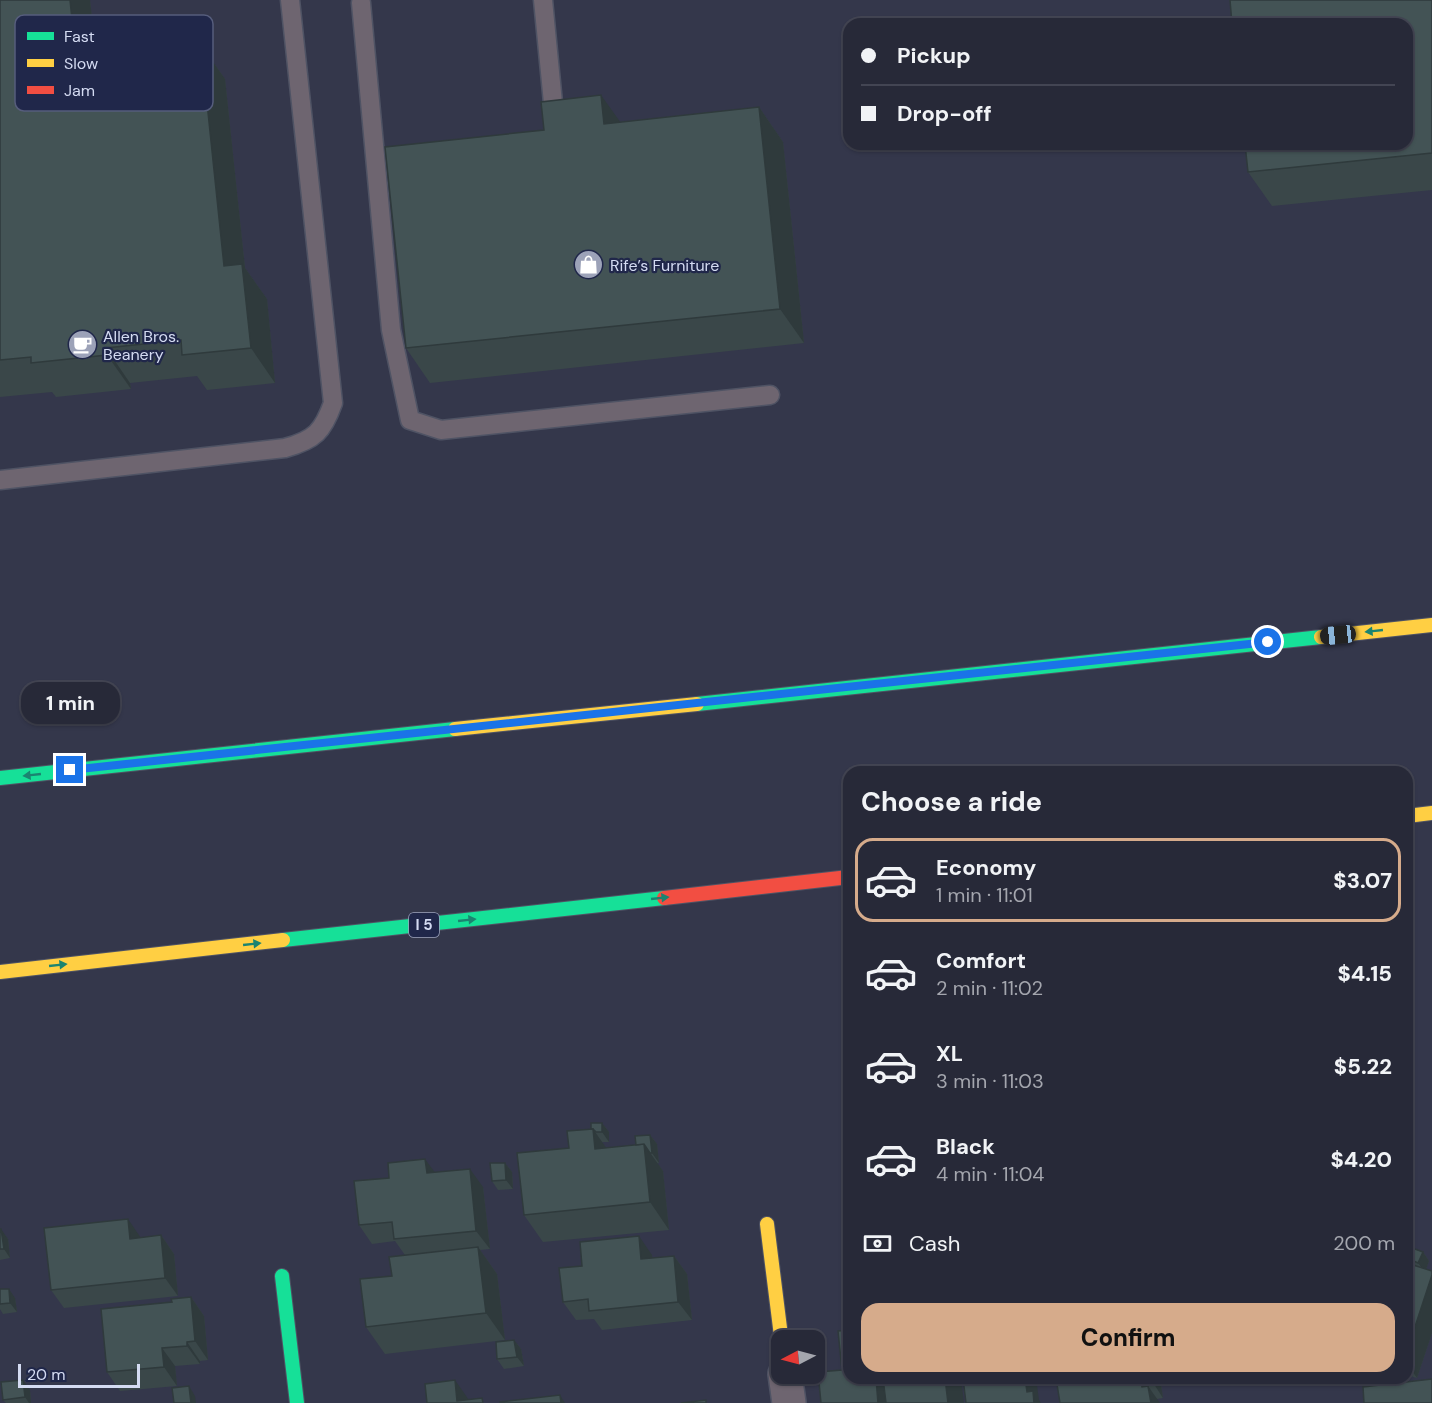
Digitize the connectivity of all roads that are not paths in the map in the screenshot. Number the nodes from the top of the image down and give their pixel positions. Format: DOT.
graph roads {
  1 [pos="290,0"];
  2 [pos="543,0"];
  3 [pos="361,3"];
  4 [pos="553,103"];
  5 [pos="770,395"];
  6 [pos="0,480"];
  7 [pos="1432,625"];
  8 [pos="0,778"];
  9 [pos="1432,813"];
  10 [pos="1413,815"];
  11 [pos="843,879"];
  12 [pos="0,972"];
  13 [pos="767,1224"];
  14 [pos="282,1276"];
  15 [pos="780,1330"];
  16 [pos="786,1384"];
  17 [pos="297,1403"];
  18 [pos="789,1403"];
  1 -- 6 [label="lane"];
  2 -- 4 [label="lane"];
  3 -- 5 [label="lane"];
  7 -- 8 [label="main road, one-way"];
  9 -- 10 [label="main road"];
  12 -- 11 [label="main road, I 5, one-way"];
  13 -- 15 [label="main road"];
  14 -- 17 [label="main road"];
  16 -- 18 [label="street"];
}
